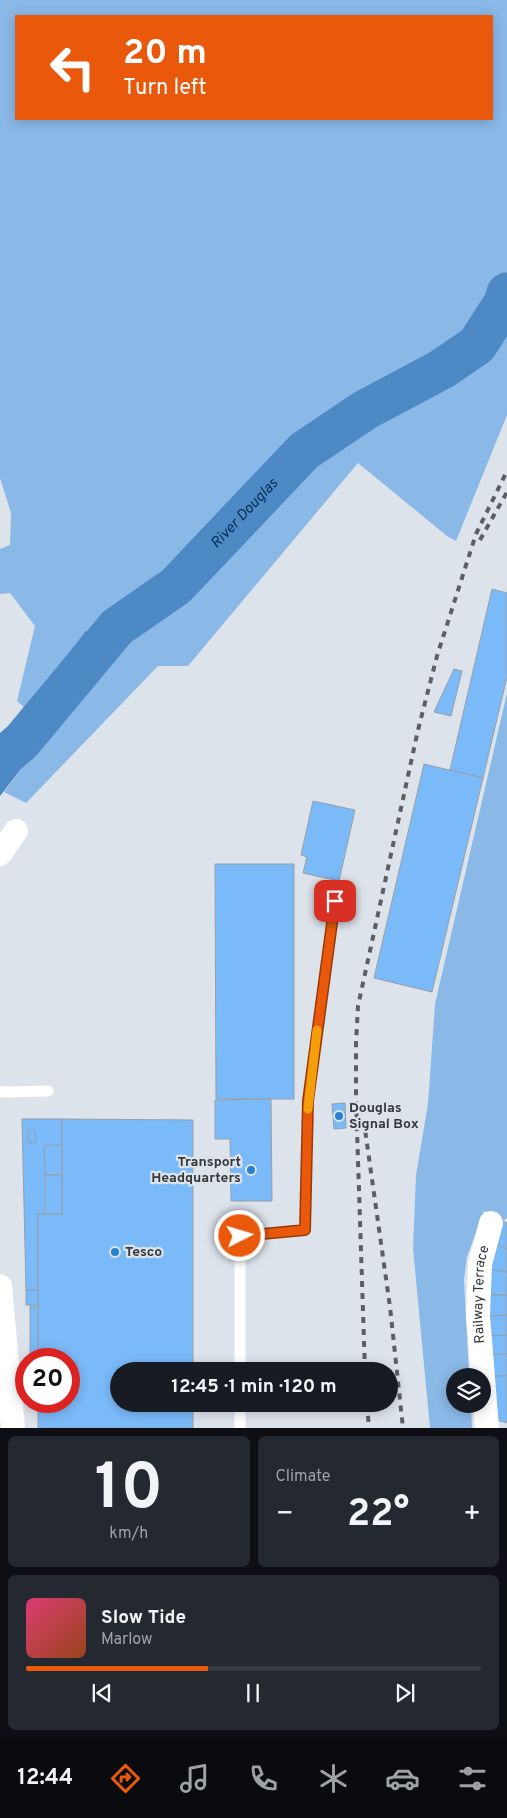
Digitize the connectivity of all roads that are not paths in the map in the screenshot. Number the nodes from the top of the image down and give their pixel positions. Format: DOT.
graph roads {
  1 [pos="16,831"];
  2 [pos="0,854"];
  3 [pos="335,901"];
  4 [pos="48,1091"];
  5 [pos="0,1092"];
  6 [pos="491,1223"];
  7 [pos="0,1286"];
  8 [pos="240,1362"];
  9 [pos="240,1412"];
  10 [pos="13,1428"];
  11 [pos="240,1428"];
  12 [pos="487,1428"];
  1 -- 2 [label="street"];
  3 -- 8 [label="lane"];
  4 -- 5 [label="lane"];
  6 -- 12 [label="street, Railway Terrace"];
  7 -- 10 [label="street"];
  9 -- 11 [label="lane"];
}
